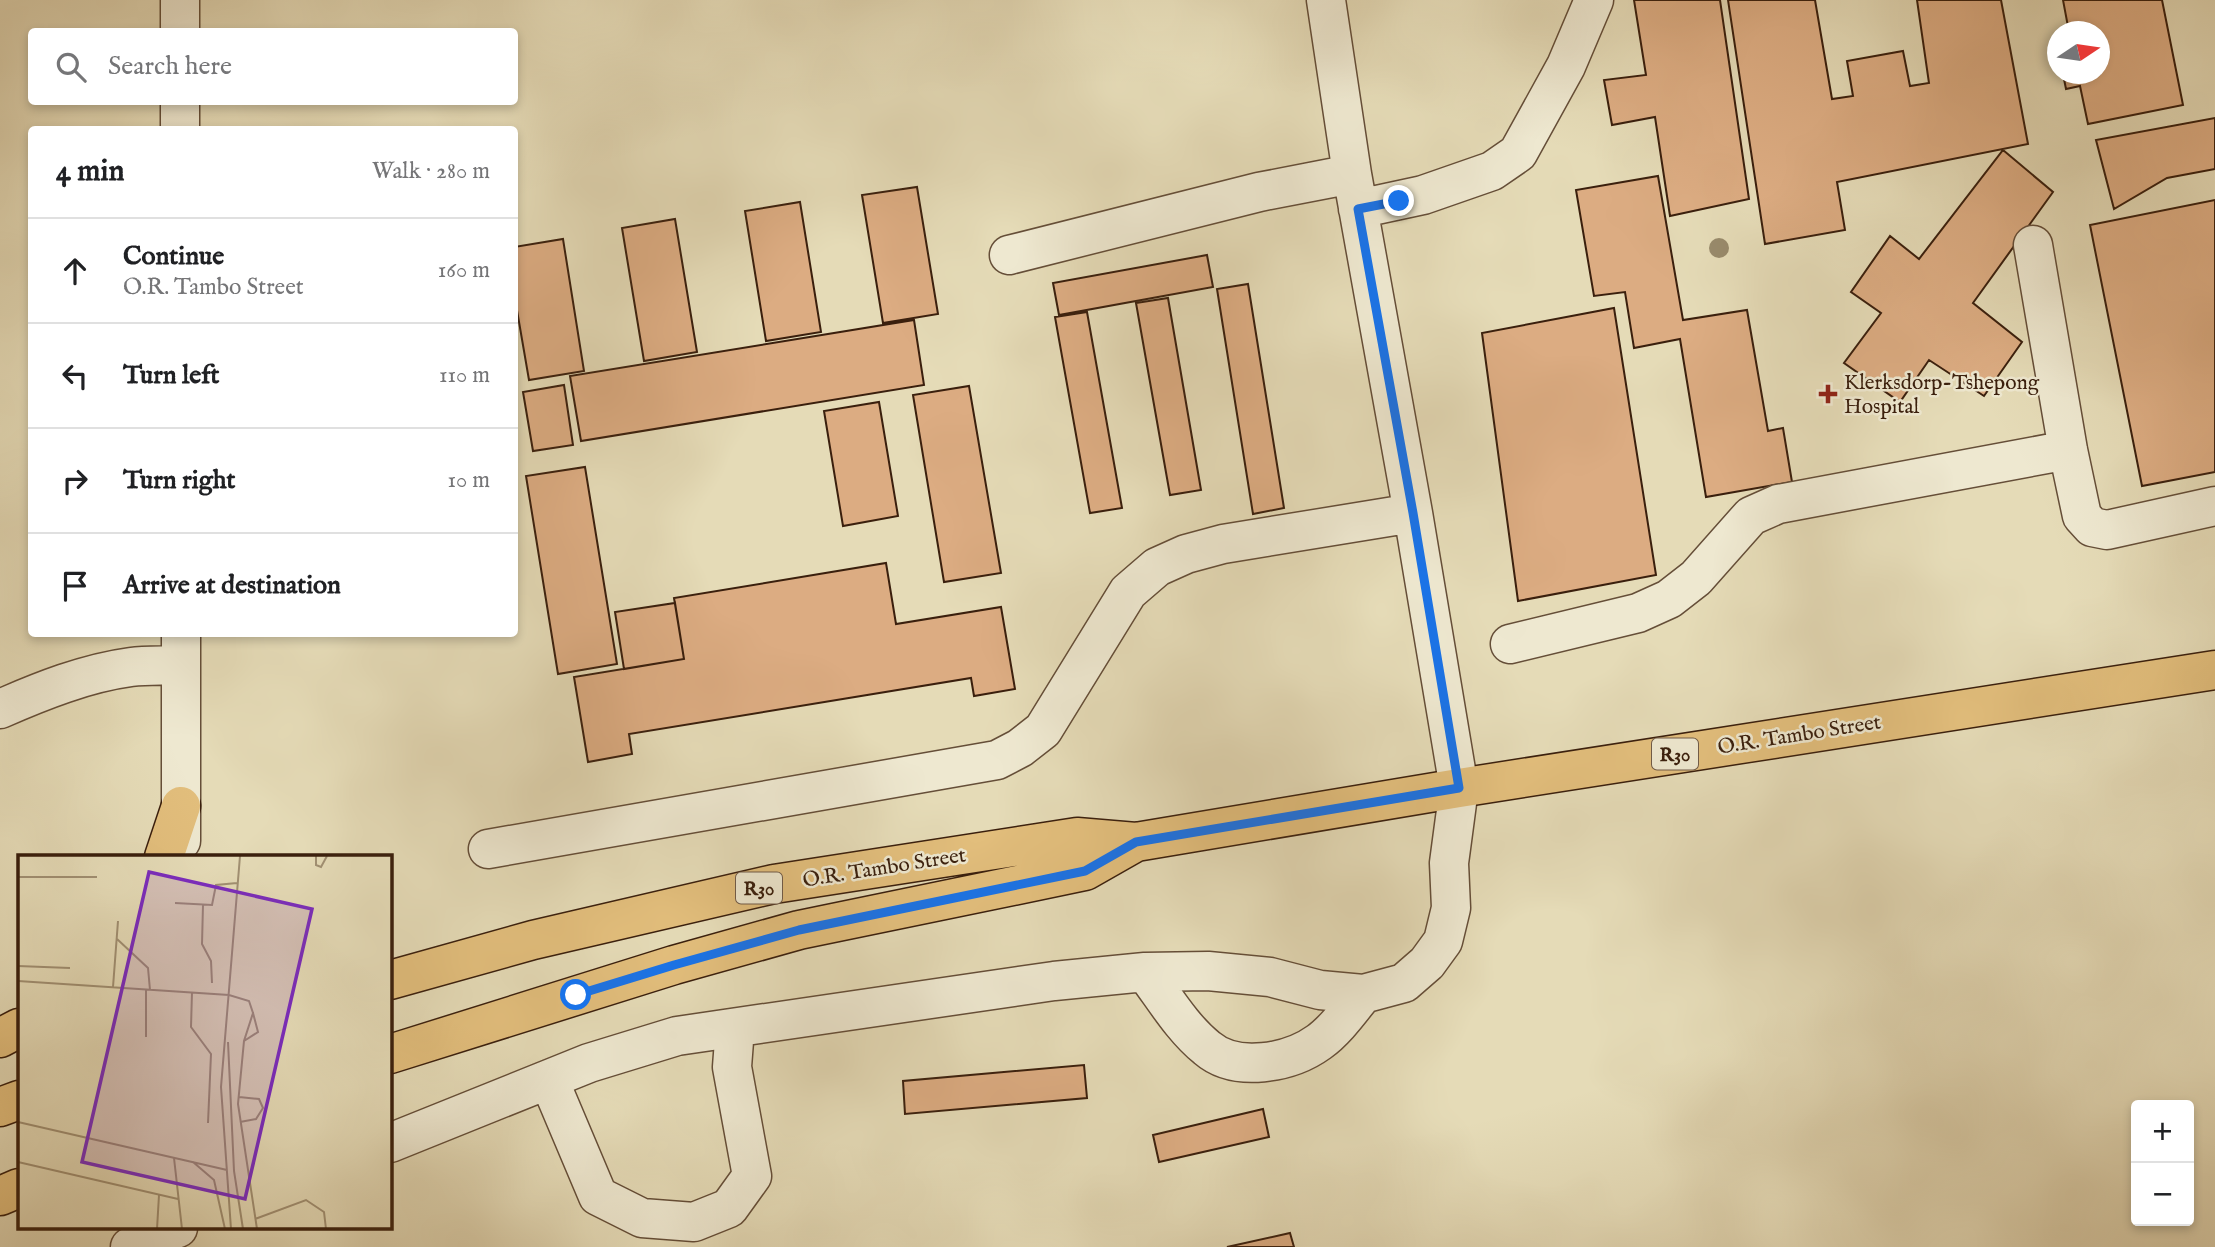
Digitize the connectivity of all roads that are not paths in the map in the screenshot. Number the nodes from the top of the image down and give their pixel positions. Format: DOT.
graph roads {
  1 [pos="180,0"];
  2 [pos="1326,0"];
  3 [pos="1594,0"];
  4 [pos="180,28"];
  5 [pos="180,105"];
  6 [pos="180,126"];
  7 [pos="1355,191"];
  8 [pos="2033,245"];
  9 [pos="1009,255"];
  10 [pos="2068,450"];
  11 [pos="2215,506"];
  12 [pos="1413,513"];
  13 [pos="1510,644"];
  14 [pos="181,649"];
  15 [pos="2215,670"];
  16 [pos="0,709"];
  17 [pos="1459,788"];
  18 [pos="181,806"];
  19 [pos="1136,842"];
  20 [pos="488,849"];
  21 [pos="165,855"];
  22 [pos="180,855"];
  23 [pos="1145,972"];
  24 [pos="392,979"];
  25 [pos="1363,993"];
  26 [pos="735,1028"];
  27 [pos="18,1029"];
  28 [pos="0,1038"];
  29 [pos="392,1053"];
  30 [pos="549,1080"];
  31 [pos="18,1100"];
  32 [pos="0,1107"];
  33 [pos="392,1142"];
  34 [pos="18,1188"];
  35 [pos="0,1196"];
  36 [pos="173,1230"];
  37 [pos="130,1247"];
  1 -- 4 [label="street"];
  2 -- 7 [label="street"];
  3 -- 7 [label="street"];
  5 -- 6 [label="street"];
  7 -- 9 [label="street"];
  7 -- 12 [label="street"];
  8 -- 10 [label="street"];
  10 -- 11 [label="street"];
  10 -- 13 [label="street"];
  12 -- 17 [label="street"];
  12 -- 20 [label="street"];
  14 -- 16 [label="street"];
  14 -- 18 [label="street"];
  15 -- 17 [label="main road, O.R. Tambo Street / R30"];
  17 -- 19 [label="main road, O.R. Tambo Street / R30"];
  17 -- 25 [label="street"];
  18 -- 21 [label="main road"];
  18 -- 22 [label="street"];
  19 -- 24 [label="main road, O.R. Tambo Street / R30"];
  19 -- 29 [label="main road, O.R. Tambo Street / R30"];
  23 -- 25 [label="street"];
  23 -- 25 [label="street"];
  23 -- 26 [label="street"];
  26 -- 30 [label="street"];
  26 -- 30 [label="street"];
  27 -- 28 [label="main road"];
  30 -- 33 [label="street"];
  31 -- 32 [label="main road"];
  34 -- 35 [label="main road"];
  36 -- 37 [label="street"];
}
